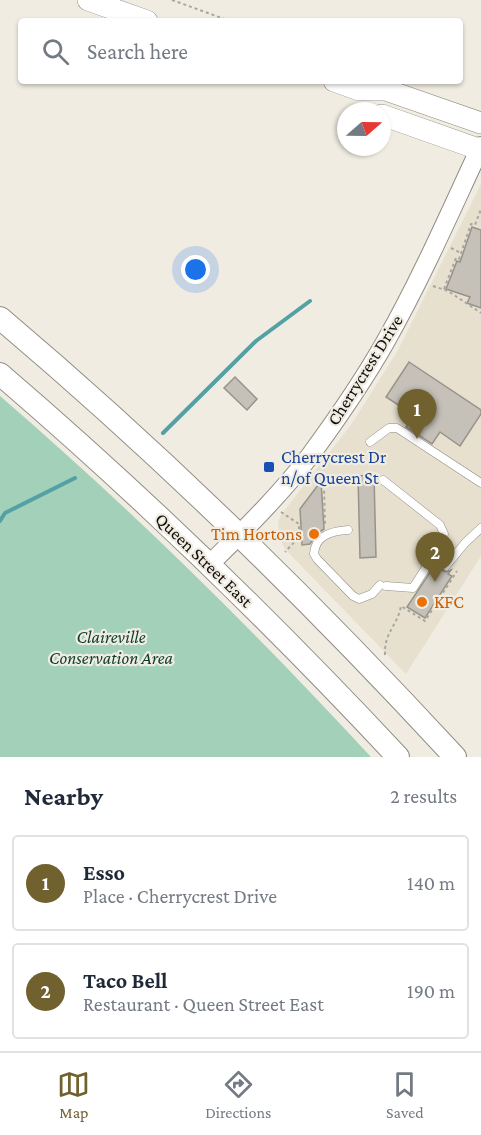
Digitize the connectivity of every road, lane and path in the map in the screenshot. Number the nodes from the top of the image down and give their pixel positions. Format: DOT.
graph roads {
  1 [pos="88,0"];
  2 [pos="172,0"];
  3 [pos="139,18"];
  4 [pos="222,18"];
  5 [pos="342,84"];
  6 [pos="359,90"];
  7 [pos="368,102"];
  8 [pos="391,118"];
  9 [pos="481,123"];
  10 [pos="480,148"];
  11 [pos="481,209"];
  12 [pos="448,247"];
  13 [pos="461,252"];
  14 [pos="430,285"];
  15 [pos="444,289"];
  16 [pos="481,313"];
  17 [pos="0,318"];
  18 [pos="0,374"];
  19 [pos="370,442"];
  20 [pos="310,476"];
  21 [pos="383,480"];
  22 [pos="481,483"];
  23 [pos="281,512"];
  24 [pos="326,527"];
  25 [pos="481,528"];
  26 [pos="348,530"];
  27 [pos="239,535"];
  28 [pos="285,552"];
  29 [pos="210,564"];
  30 [pos="447,566"];
  31 [pos="459,568"];
  32 [pos="385,655"];
  33 [pos="398,757"];
  34 [pos="455,757"];
  1 -- 3 [label="main road"];
  2 -- 4 [label="path"];
  5 -- 6 [label="main road"];
  6 -- 7 [label="main road"];
  6 -- 9 [label="main road"];
  8 -- 10 [label="main road"];
  10 -- 27 [label="street, Cherrycrest Drive"];
  11 -- 13 [label="path"];
  12 -- 13 [label="path"];
  13 -- 15 [label="path"];
  14 -- 15 [label="path"];
  15 -- 16 [label="path"];
  17 -- 27 [label="main road"];
  18 -- 29 [label="main road, Queen Street East"];
  19 -- 22 [label="lane"];
  20 -- 24 [label="path"];
  21 -- 26 [label="lane"];
  23 -- 28 [label="path"];
  25 -- 30 [label="lane"];
  27 -- 29 [label="street, Cherrycrest Drive"];
  27 -- 34 [label="main road"];
  29 -- 33 [label="main road, Queen Street East"];
  31 -- 32 [label="path"];
}
